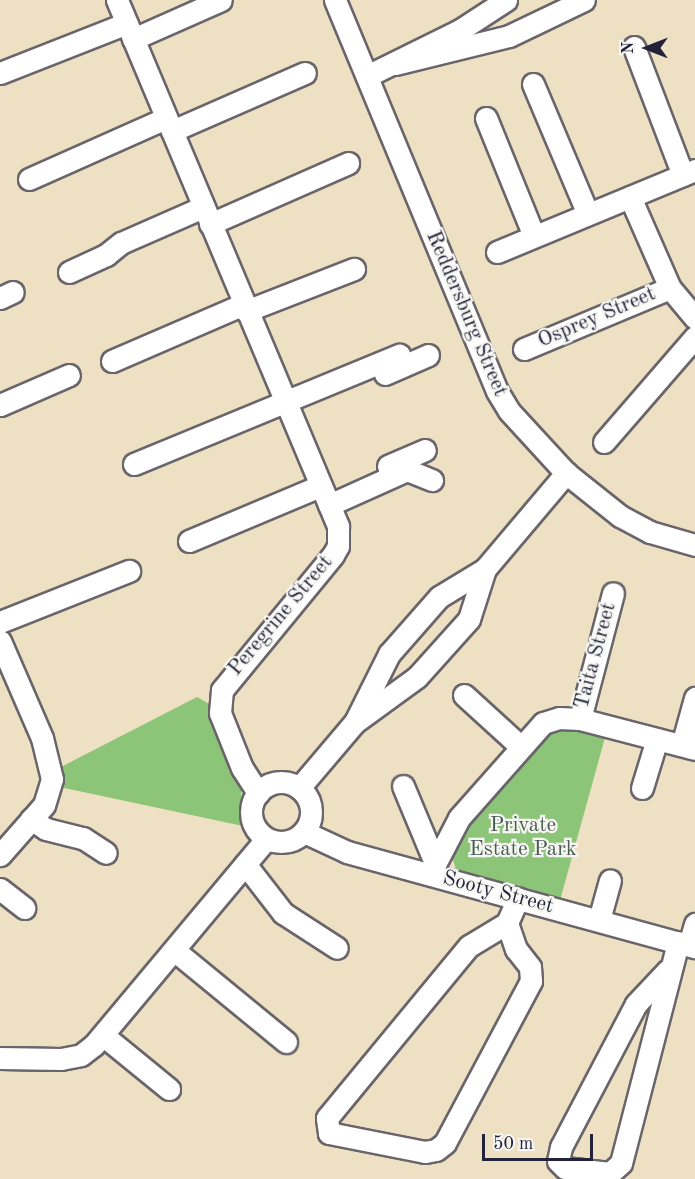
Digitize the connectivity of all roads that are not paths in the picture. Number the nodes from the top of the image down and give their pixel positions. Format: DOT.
graph roads {
  1 [pos="117,0"];
  2 [pos="221,0"];
  3 [pos="335,0"];
  4 [pos="506,0"];
  5 [pos="584,0"];
  6 [pos="130,31"];
  7 [pos="520,32"];
  8 [pos="634,47"];
  9 [pos="394,64"];
  10 [pos="0,73"];
  11 [pos="305,73"];
  12 [pos="367,76"];
  13 [pos="533,84"];
  14 [pos="486,118"];
  15 [pos="167,119"];
  16 [pos="348,163"];
  17 [pos="29,172"];
  18 [pos="689,173"];
  19 [pos="630,197"];
  20 [pos="588,214"];
  21 [pos="207,216"];
  22 [pos="534,236"];
  23 [pos="497,252"];
  24 [pos="66,266"];
  25 [pos="354,268"];
  26 [pos="670,288"];
  27 [pos="245,308"];
  28 [pos="695,318"];
  29 [pos="695,337"];
  30 [pos="525,349"];
  31 [pos="399,355"];
  32 [pos="428,355"];
  33 [pos="112,360"];
  34 [pos="69,375"];
  35 [pos="285,404"];
  36 [pos="0,405"];
  37 [pos="604,442"];
  38 [pos="425,450"];
  39 [pos="135,459"];
  40 [pos="566,473"];
  41 [pos="432,480"];
  42 [pos="324,494"];
  43 [pos="189,541"];
  44 [pos="695,545"];
  45 [pos="485,568"];
  46 [pos="129,571"];
  47 [pos="613,593"];
  48 [pos="428,612"];
  49 [pos="0,622"];
  50 [pos="454,634"];
  51 [pos="0,640"];
  52 [pos="464,694"];
  53 [pos="695,698"];
  54 [pos="580,719"];
  55 [pos="355,722"];
  56 [pos="657,739"];
  57 [pos="520,746"];
  58 [pos="688,747"];
  59 [pos="403,786"];
  60 [pos="299,788"];
  61 [pos="642,788"];
  62 [pos="258,793"];
  63 [pos="32,819"];
  64 [pos="304,832"];
  65 [pos="266,839"];
  66 [pos="106,853"];
  67 [pos="0,855"];
  68 [pos="245,864"];
  69 [pos="433,869"];
  70 [pos="610,879"];
  71 [pos="0,889"];
  72 [pos="518,898"];
  73 [pos="24,908"];
  74 [pos="599,920"];
  75 [pos="507,923"];
  76 [pos="695,924"];
  77 [pos="687,944"];
  78 [pos="337,948"];
  79 [pos="171,954"];
  80 [pos="668,970"];
  81 [pos="247,1023"];
  82 [pos="104,1036"];
  83 [pos="286,1042"];
  84 [pos="0,1058"];
  85 [pos="168,1089"];
  1 -- 6 [label="street, Peregrine Street"];
  2 -- 6 [label="street"];
  3 -- 12 [label="street, Reddersburg Street"];
  4 -- 7 [label="street"];
  4 -- 9 [label="street"];
  5 -- 7 [label="street"];
  6 -- 10 [label="street"];
  6 -- 15 [label="street, Peregrine Street"];
  7 -- 9 [label="street"];
  8 -- 18 [label="street"];
  9 -- 12 [label="street"];
  11 -- 15 [label="street"];
  12 -- 40 [label="street, Reddersburg Street"];
  13 -- 20 [label="street"];
  14 -- 22 [label="street"];
  15 -- 17 [label="street"];
  15 -- 21 [label="street, Peregrine Street"];
  16 -- 21 [label="street"];
  18 -- 19 [label="street"];
  19 -- 20 [label="street"];
  19 -- 26 [label="street, Osprey Street"];
  20 -- 22 [label="street"];
  21 -- 24 [label="street"];
  21 -- 27 [label="street, Peregrine Street"];
  22 -- 23 [label="street"];
  25 -- 27 [label="street"];
  26 -- 28 [label="street, Osprey Street"];
  26 -- 30 [label="street, Osprey Street"];
  27 -- 33 [label="street"];
  27 -- 35 [label="street, Peregrine Street"];
  29 -- 37 [label="street"];
  31 -- 35 [label="street"];
  32 -- 35 [label="street"];
  34 -- 36 [label="street"];
  35 -- 39 [label="street"];
  35 -- 42 [label="street, Peregrine Street"];
  38 -- 42 [label="street"];
  40 -- 44 [label="street, Reddersburg Street"];
  40 -- 45 [label="street"];
  41 -- 42 [label="street"];
  42 -- 43 [label="street"];
  42 -- 62 [label="street, Peregrine Street"];
  45 -- 48 [label="street"];
  45 -- 50 [label="street"];
  46 -- 49 [label="street"];
  47 -- 54 [label="street, Taita Street"];
  48 -- 50 [label="street"];
  48 -- 55 [label="street"];
  50 -- 55 [label="street"];
  51 -- 63 [label="street"];
  52 -- 57 [label="street"];
  53 -- 58 [label="street, Taita Street"];
  54 -- 56 [label="street, Taita Street"];
  54 -- 57 [label="street, Taita Street"];
  55 -- 60 [label="street"];
  56 -- 58 [label="street, Taita Street"];
  56 -- 61 [label="street"];
  57 -- 69 [label="street, Taita Street"];
  59 -- 69 [label="street"];
  60 -- 62 [label="street"];
  60 -- 64 [label="street"];
  62 -- 65 [label="street"];
  63 -- 66 [label="street"];
  63 -- 67 [label="street"];
  64 -- 65 [label="street"];
  64 -- 69 [label="street, Sooty Street"];
  65 -- 68 [label="street"];
  68 -- 78 [label="street"];
  68 -- 79 [label="street"];
  69 -- 72 [label="street, Sooty Street"];
  70 -- 74 [label="street"];
  71 -- 73 [label="street"];
  72 -- 74 [label="street, Sooty Street"];
  72 -- 75 [label="street"];
  74 -- 77 [label="street, Sooty Street"];
  75 -- 75 [label="street"];
  76 -- 77 [label="street"];
  77 -- 80 [label="street"];
  79 -- 81 [label="street"];
  79 -- 82 [label="street"];
  79 -- 83 [label="street"];
  80 -- 80 [label="street"];
  82 -- 84 [label="street"];
  82 -- 85 [label="street"];
}
